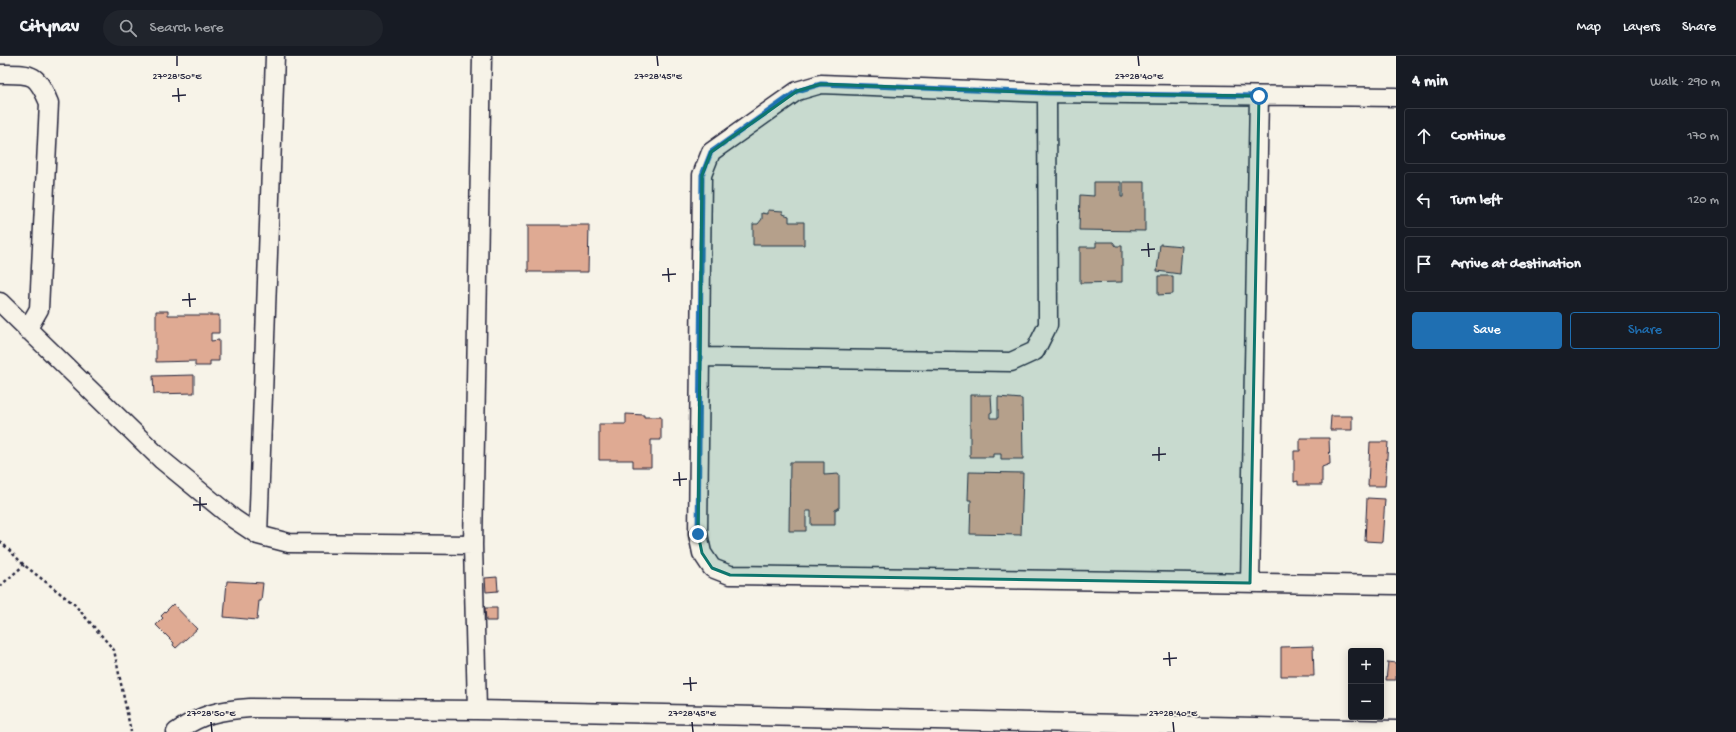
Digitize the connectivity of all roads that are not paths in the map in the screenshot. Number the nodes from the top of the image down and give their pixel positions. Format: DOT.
graph roads {
  1 [pos="275,56"];
  2 [pos="482,56"];
  3 [pos="0,74"];
  4 [pos="1047,93"];
  5 [pos="1259,96"];
  6 [pos="1396,97"];
  7 [pos="0,302"];
  8 [pos="27,330"];
  9 [pos="700,357"];
  10 [pos="258,535"];
  11 [pos="473,545"];
  12 [pos="1250,582"];
  13 [pos="1396,585"];
  14 [pos="476,710"];
  15 [pos="1396,730"];
  16 [pos="176,732"];
  1 -- 10 [label="street"];
  2 -- 11 [label="street"];
  3 -- 8 [label="street"];
  4 -- 5 [label="street"];
  4 -- 9 [label="street"];
  4 -- 9 [label="street"];
  5 -- 6 [label="street"];
  5 -- 12 [label="street"];
  7 -- 8 [label="street"];
  8 -- 10 [label="street"];
  9 -- 12 [label="street"];
  10 -- 11 [label="street"];
  11 -- 14 [label="street"];
  12 -- 13 [label="street"];
  14 -- 15 [label="street"];
  14 -- 16 [label="street"];
}
